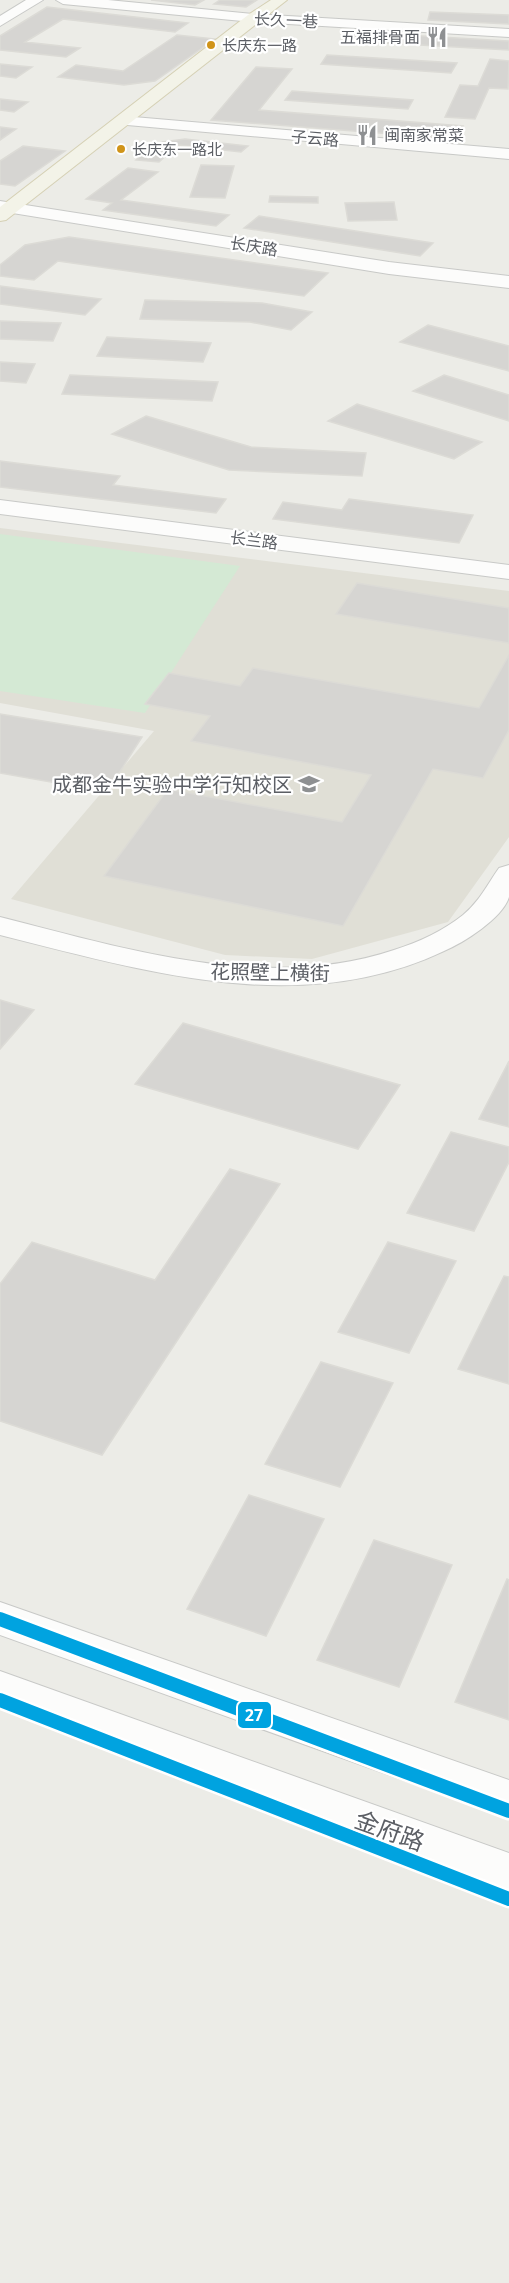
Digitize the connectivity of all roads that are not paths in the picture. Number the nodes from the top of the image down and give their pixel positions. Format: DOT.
graph roads {
  1 [pos="36,0"];
  2 [pos="63,0"];
  3 [pos="280,0"];
  4 [pos="253,18"];
  5 [pos="0,22"];
  6 [pos="509,33"];
  7 [pos="122,122"];
  8 [pos="509,154"];
  9 [pos="4,210"];
  10 [pos="509,282"];
  11 [pos="0,507"];
  12 [pos="509,572"];
  13 [pos="509,874"];
  14 [pos="0,926"];
  15 [pos="0,1618"];
  16 [pos="0,1688"];
  17 [pos="509,1799"];
  18 [pos="509,1873"];
  1 -- 5 [label="street"];
  2 -- 4 [label="street, 长久一巷"];
  3 -- 4 [label="main road"];
  4 -- 6 [label="street, 长久一巷"];
  4 -- 7 [label="main road"];
  7 -- 8 [label="street, 子云路"];
  7 -- 9 [label="main road"];
  9 -- 10 [label="street, 长庆路"];
  11 -- 12 [label="street, 长兰路"];
  13 -- 14 [label="street, 花照壁上横街"];
  15 -- 17 [label="street"];
  16 -- 18 [label="street, 金府路"];
}
